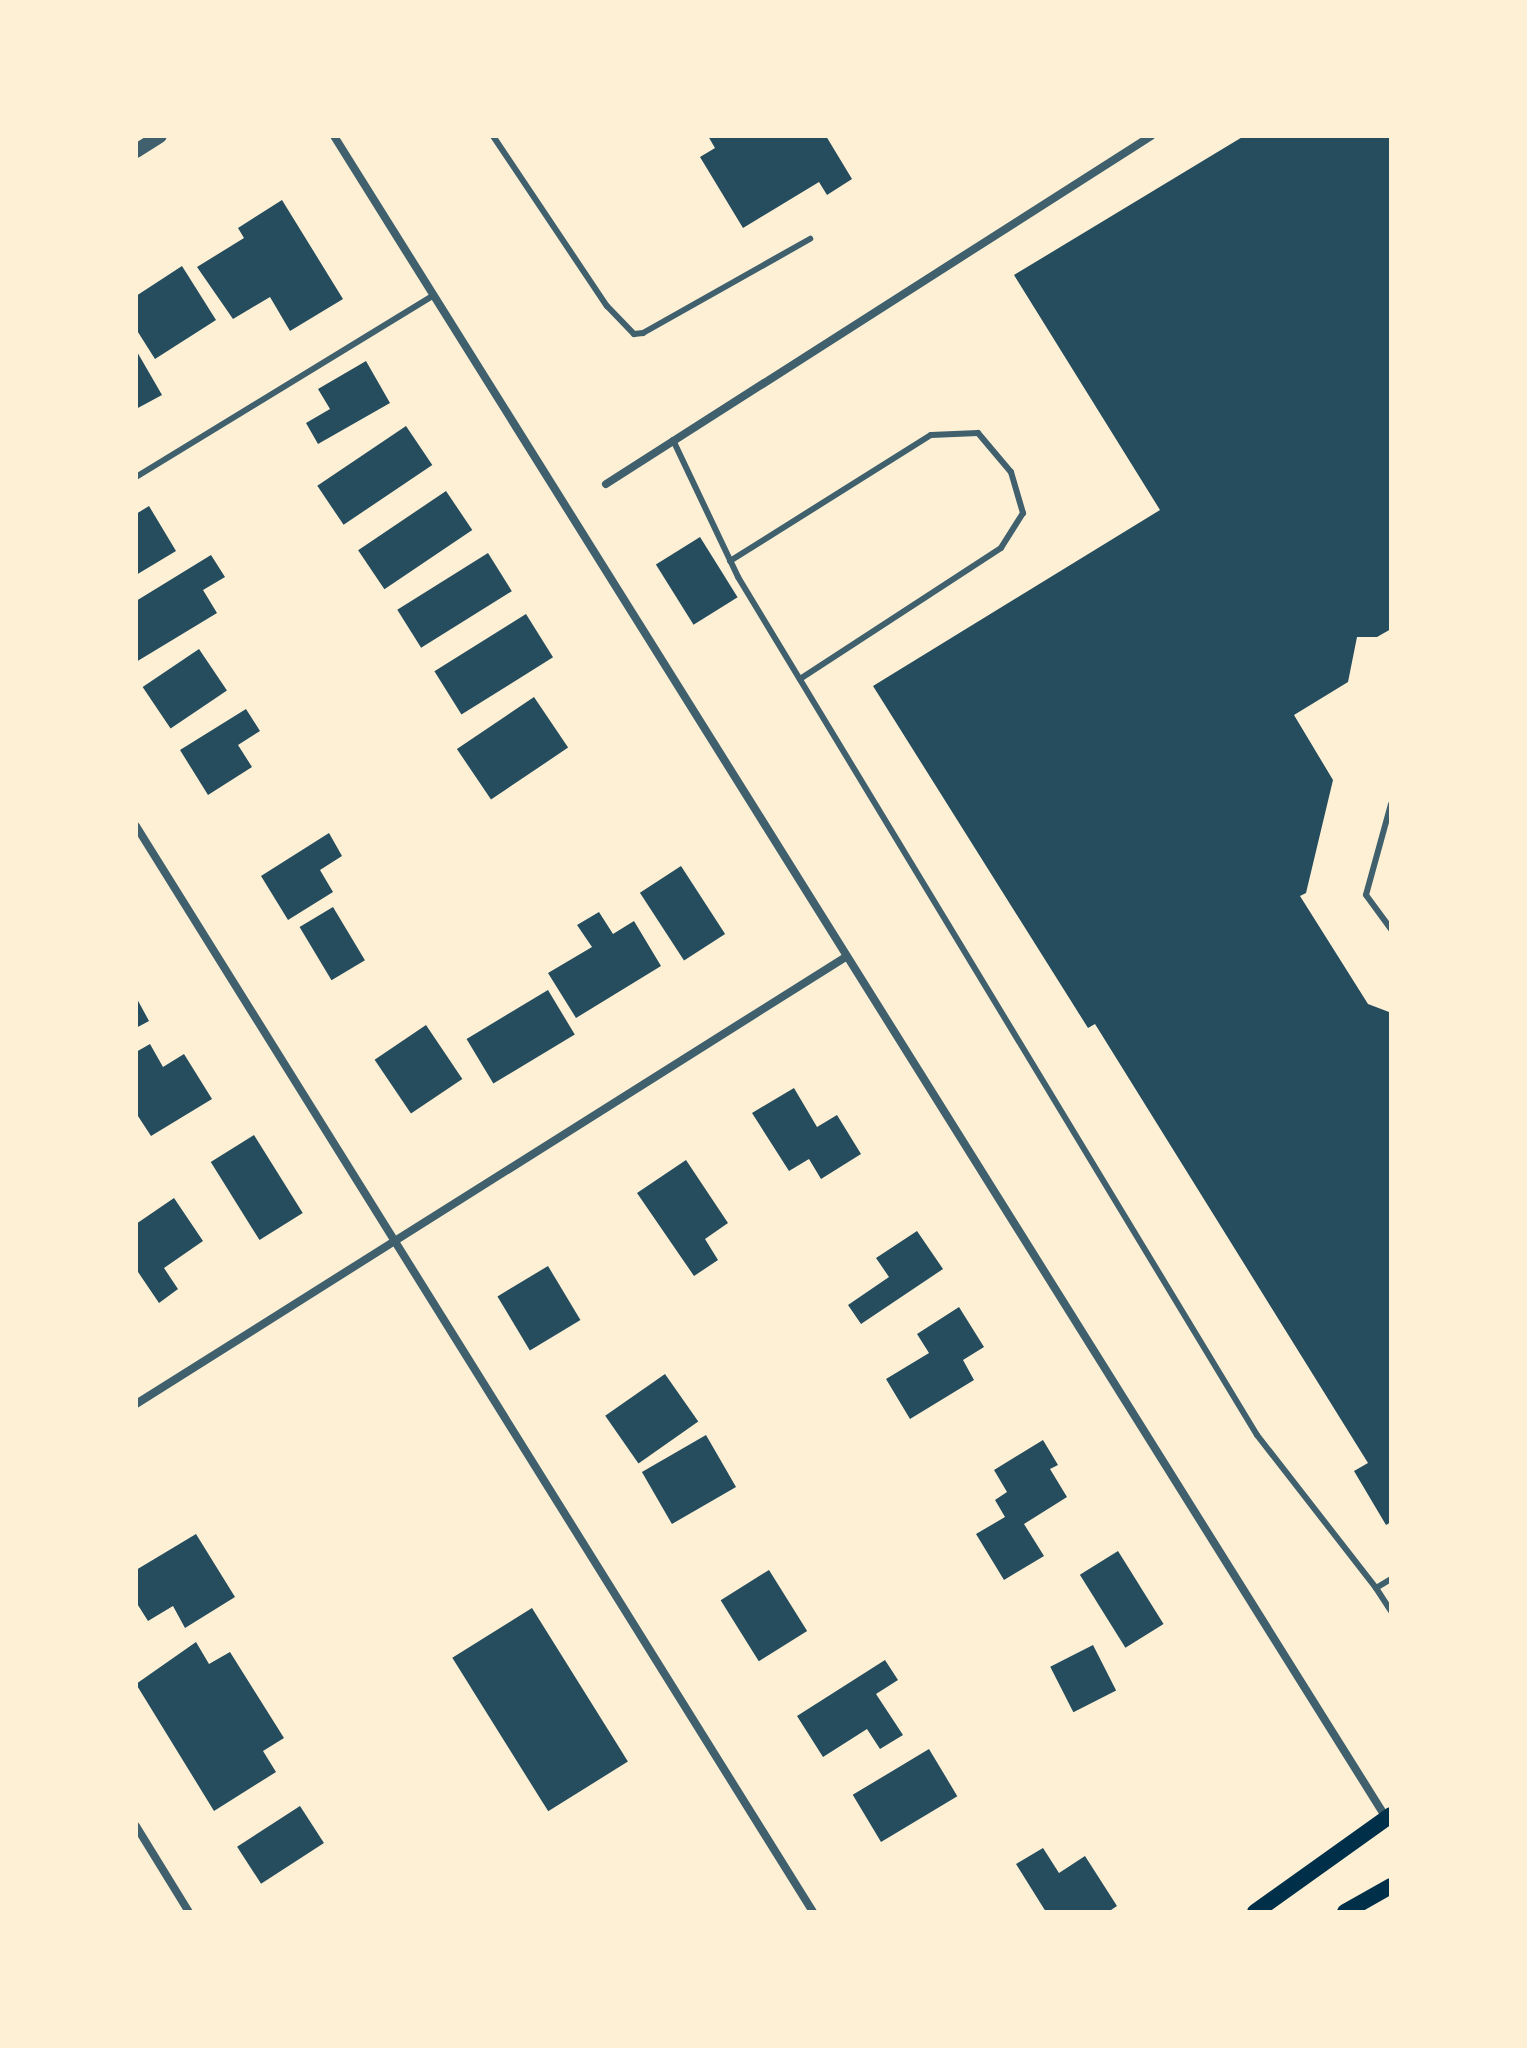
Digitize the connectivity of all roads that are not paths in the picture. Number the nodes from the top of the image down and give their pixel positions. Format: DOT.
graph roads {
  1 [pos="160,136"];
  2 [pos="334,136"];
  3 [pos="493,136"];
  4 [pos="1151,136"];
  5 [pos="136,151"];
  6 [pos="810,239"];
  7 [pos="434,295"];
  8 [pos="673,440"];
  9 [pos="136,477"];
  10 [pos="606,484"];
  11 [pos="730,561"];
  12 [pos="800,679"];
  13 [pos="1391,804"];
  14 [pos="136,826"];
  15 [pos="1391,929"];
  16 [pos="847,956"];
  17 [pos="395,1241"];
  18 [pos="136,1404"];
  19 [pos="1391,1579"];
  20 [pos="1376,1588"];
  21 [pos="1391,1611"];
  22 [pos="1390,1819"];
  23 [pos="136,1826"];
  24 [pos="1391,1886"];
  25 [pos="189,1912"];
  26 [pos="813,1912"];
  27 [pos="1255,1912"];
  28 [pos="1345,1912"];
  1 -- 5 [label="street"];
  2 -- 7 [label="street"];
  3 -- 6 [label="lane"];
  4 -- 8 [label="street"];
  7 -- 9 [label="lane"];
  7 -- 16 [label="street"];
  8 -- 10 [label="street"];
  8 -- 11 [label="lane"];
  11 -- 12 [label="lane"];
  11 -- 12 [label="lane"];
  12 -- 20 [label="lane"];
  13 -- 15 [label="lane"];
  14 -- 17 [label="street"];
  16 -- 17 [label="street"];
  16 -- 22 [label="street"];
  17 -- 18 [label="street"];
  17 -- 26 [label="street"];
  19 -- 20 [label="lane"];
  20 -- 21 [label="lane"];
  22 -- 27 [label="main road"];
  23 -- 25 [label="street"];
  24 -- 28 [label="main road"];
}
